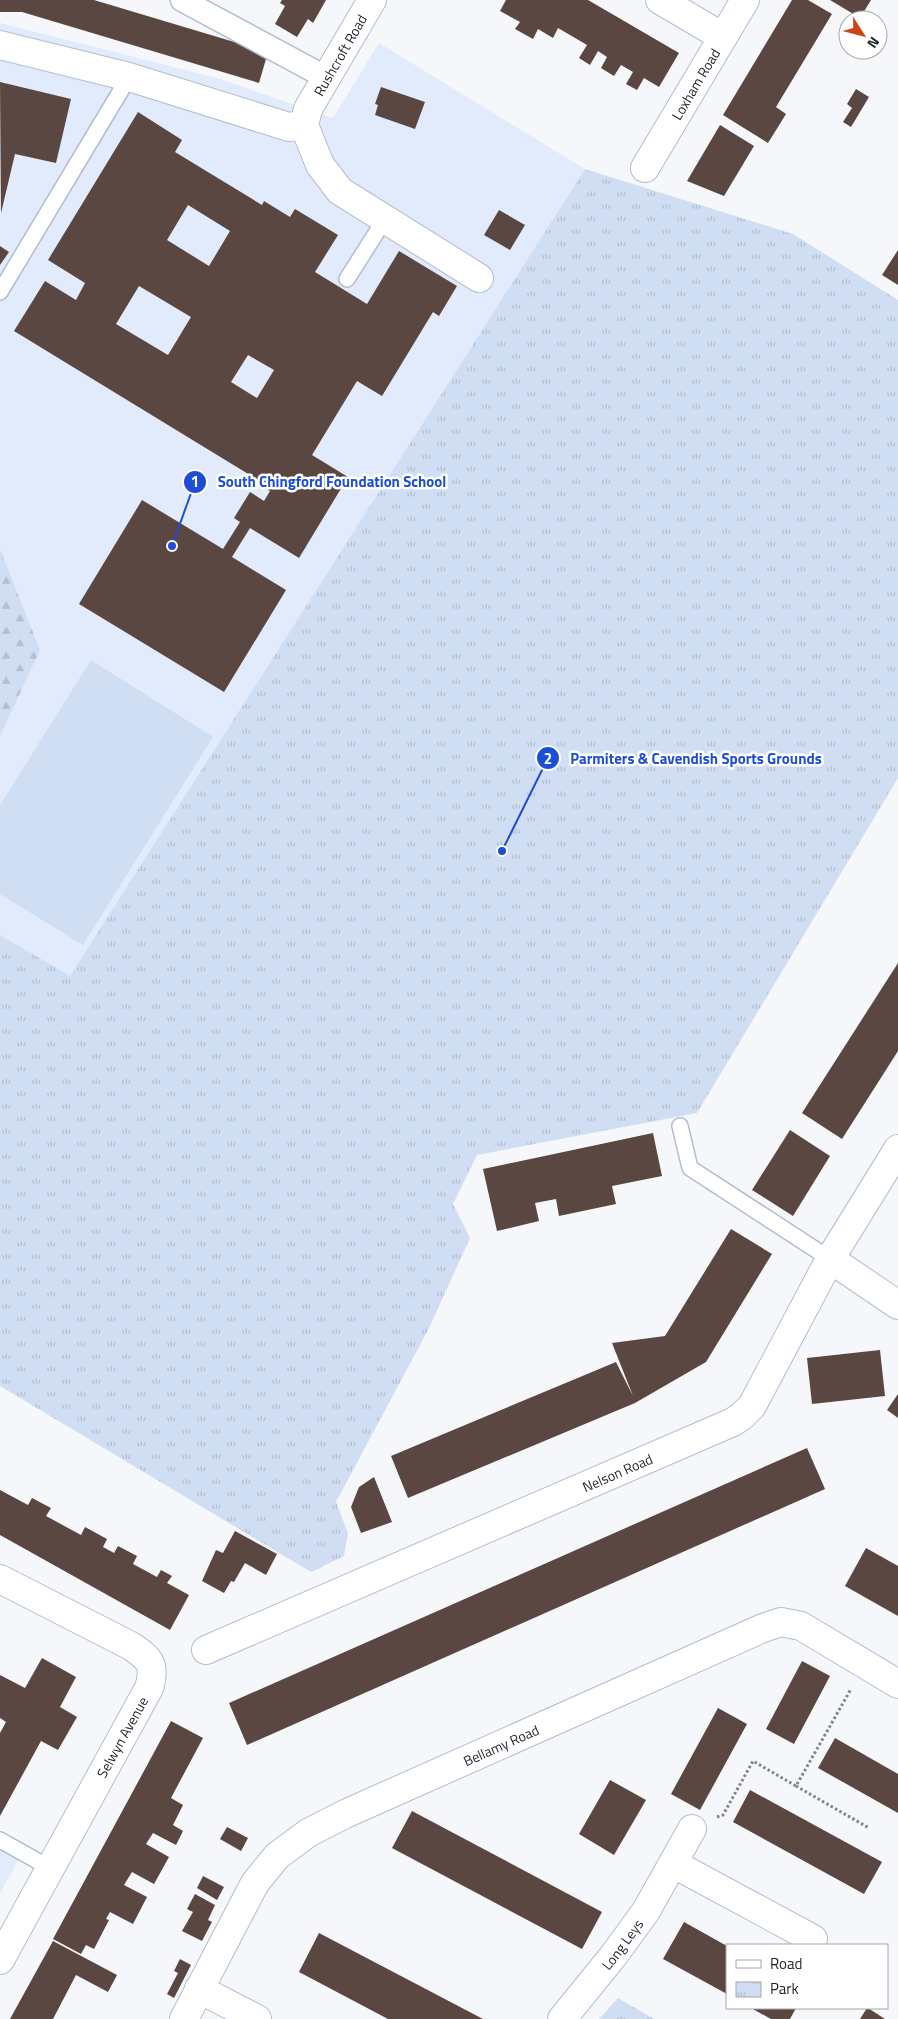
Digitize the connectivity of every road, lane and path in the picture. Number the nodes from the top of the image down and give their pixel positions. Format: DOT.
graph roads {
  1 [pos="182,0"];
  2 [pos="372,0"];
  3 [pos="660,0"];
  4 [pos="746,0"];
  5 [pos="723,37"];
  6 [pos="0,45"];
  7 [pos="129,78"];
  8 [pos="327,78"];
  9 [pos="306,117"];
  10 [pos="645,168"];
  11 [pos="384,219"];
  12 [pos="479,278"];
  13 [pos="347,279"];
  14 [pos="0,292"];
  15 [pos="680,1126"];
  16 [pos="898,1149"];
  17 [pos="830,1259"];
  18 [pos="898,1305"];
  19 [pos="0,1578"];
  20 [pos="206,1650"];
  21 [pos="865,1665"];
  22 [pos="898,1684"];
  23 [pos="796,1786"];
  24 [pos="868,1828"];
  25 [pos="692,1830"];
  26 [pos="0,1840"];
  27 [pos="674,1864"];
  28 [pos="50,1868"];
  29 [pos="813,1939"];
  30 [pos="0,1960"];
  31 [pos="200,1989"];
  32 [pos="184,2019"];
  33 [pos="257,2019"];
  34 [pos="562,2019"];
  1 -- 8 [label="street"];
  2 -- 8 [label="street, Rushcroft Road"];
  3 -- 5 [label="street"];
  4 -- 5 [label="street, Loxham Road"];
  5 -- 10 [label="street, Loxham Road"];
  6 -- 7 [label="street"];
  7 -- 9 [label="street"];
  7 -- 14 [label="lane"];
  8 -- 9 [label="street, Rushcroft Road"];
  9 -- 11 [label="street"];
  11 -- 12 [label="street"];
  11 -- 13 [label="lane"];
  15 -- 17 [label="lane"];
  16 -- 17 [label="street, Nelson Road"];
  17 -- 18 [label="street"];
  17 -- 20 [label="street, Nelson Road"];
  19 -- 28 [label="street, Selwyn Avenue"];
  21 -- 22 [label="street, Bellamy Road"];
  21 -- 23 [label="path"];
  21 -- 31 [label="street, Bellamy Road"];
  23 -- 24 [label="path"];
  23 -- 25 [label="path"];
  25 -- 27 [label="street, Long Leys"];
  26 -- 28 [label="lane"];
  27 -- 29 [label="street"];
  27 -- 34 [label="street, Long Leys"];
  28 -- 30 [label="street, Selwyn Avenue"];
  31 -- 32 [label="street, Bellamy Road"];
  31 -- 33 [label="street"];
}
